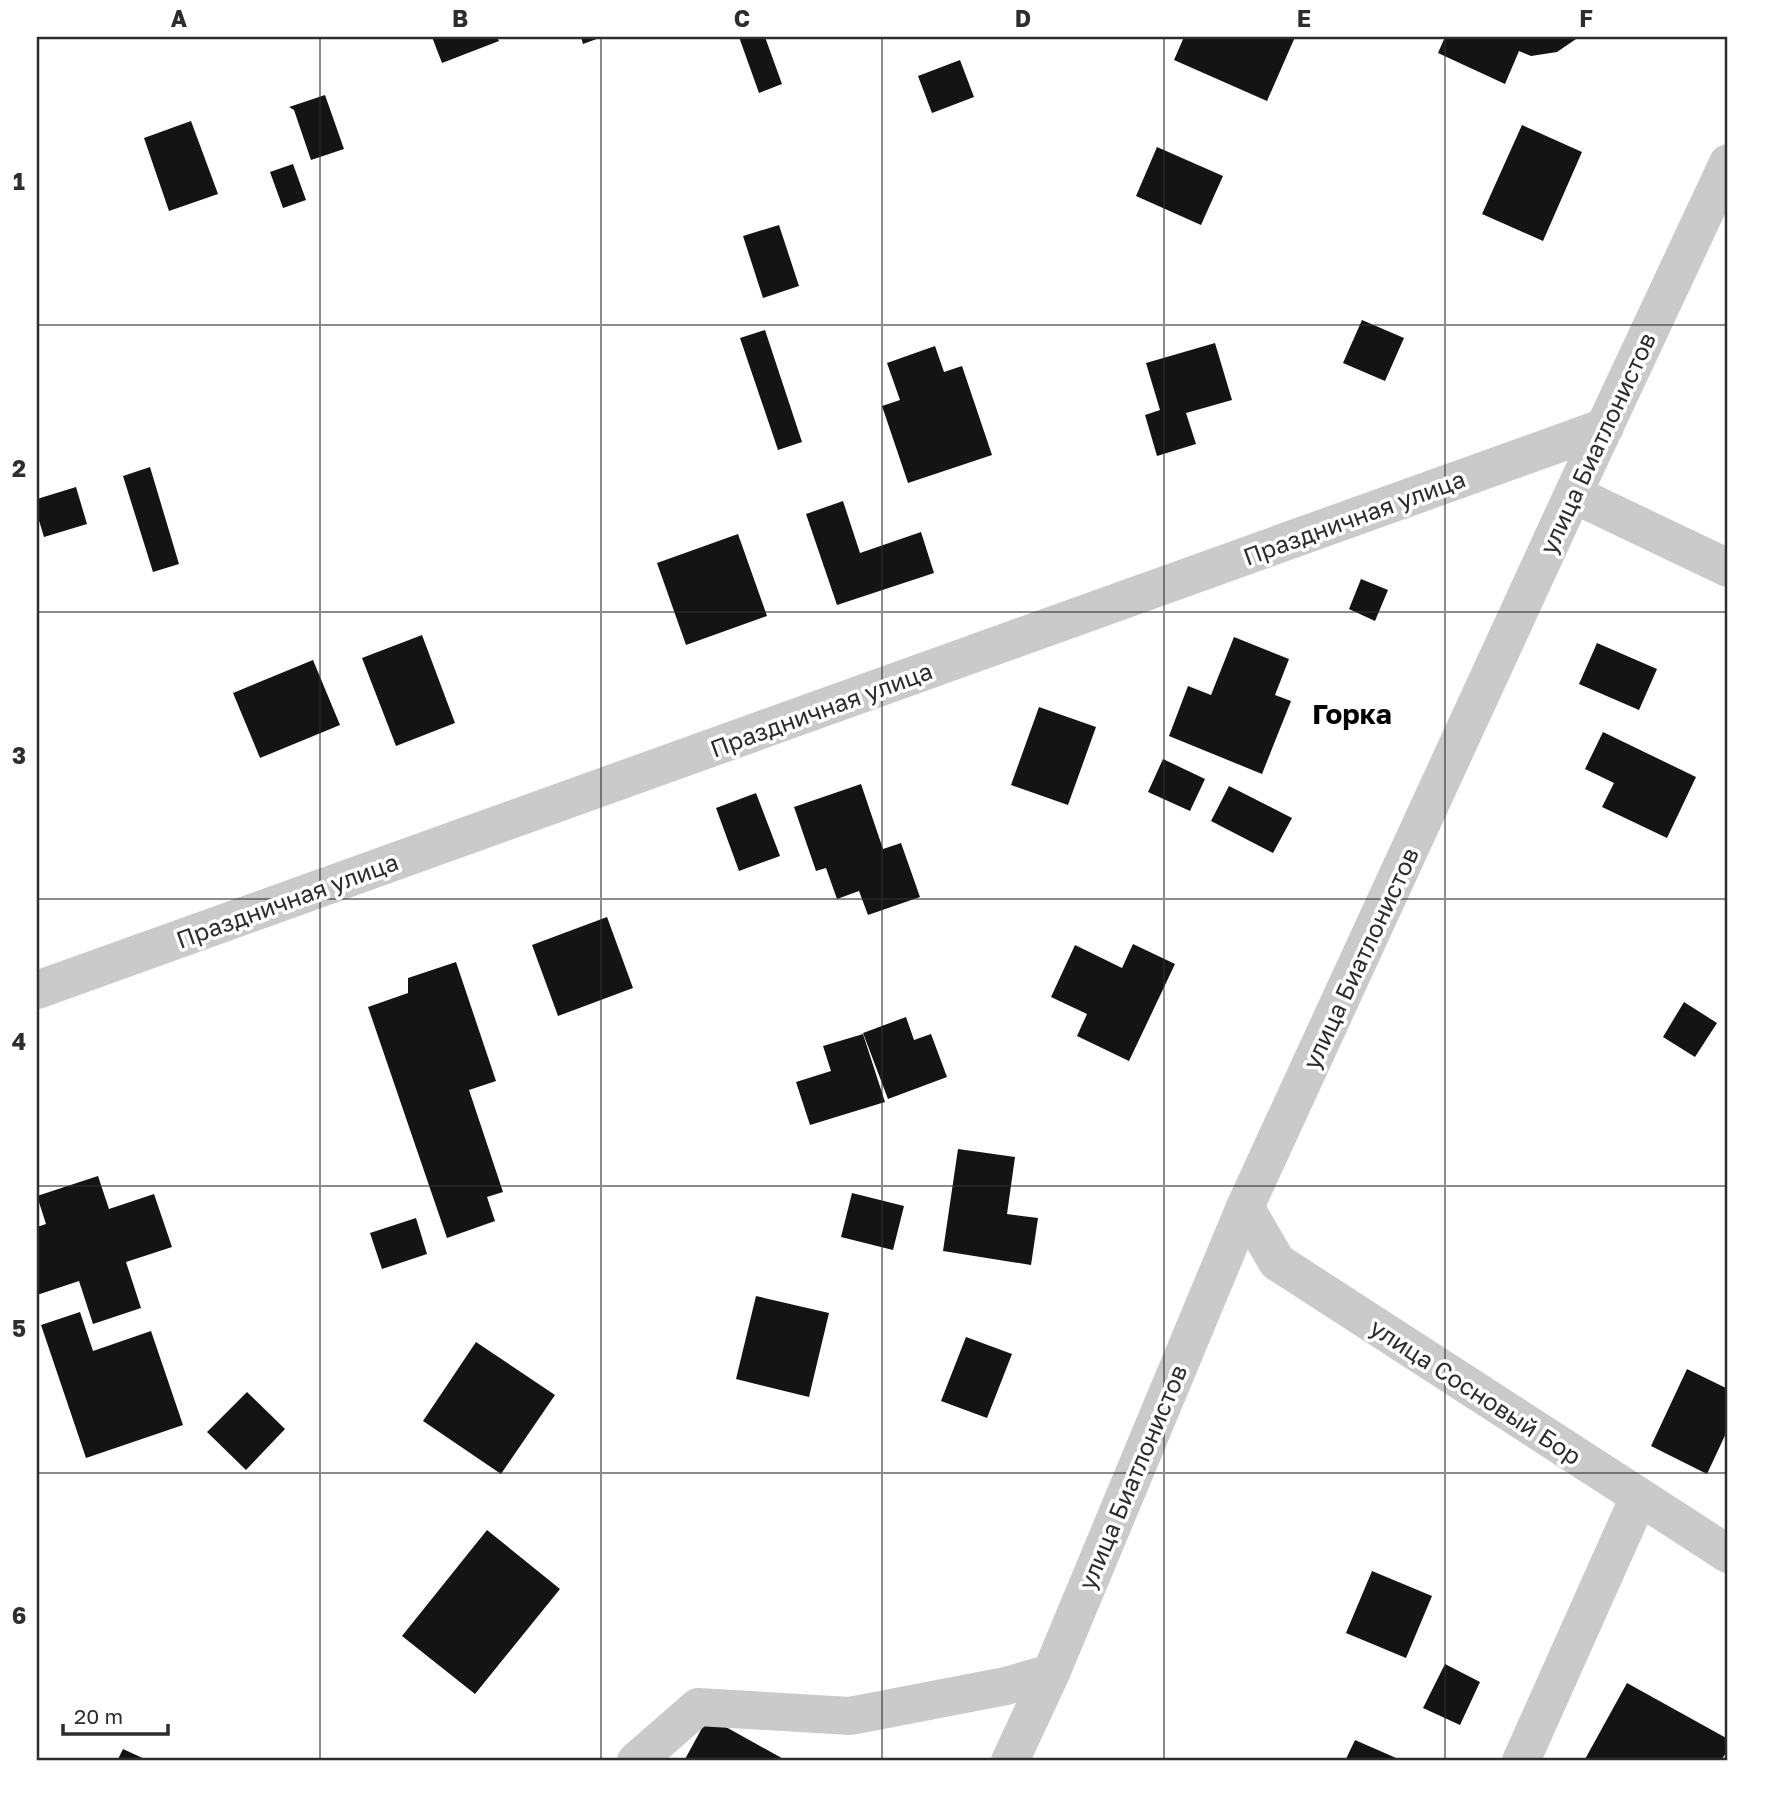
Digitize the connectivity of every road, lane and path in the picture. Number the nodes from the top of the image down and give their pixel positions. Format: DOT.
graph roads {
  1 [pos="1728,163"];
  2 [pos="1605,427"];
  3 [pos="1573,494"];
  4 [pos="1728,568"];
  5 [pos="37,990"];
  6 [pos="1245,1207"];
  7 [pos="1639,1497"];
  8 [pos="1728,1554"];
  9 [pos="1051,1673"];
  10 [pos="636,1761"];
  11 [pos="1010,1761"];
  12 [pos="1521,1761"];
  1 -- 2 [label="street, улица Биатлонистов"];
  2 -- 3 [label="street, улица Биатлонистов"];
  2 -- 5 [label="street, Праздничная улица"];
  3 -- 4 [label="street"];
  3 -- 6 [label="street, улица Биатлонистов"];
  6 -- 7 [label="street, улица Сосновый Бор"];
  6 -- 9 [label="street, улица Биатлонистов"];
  7 -- 8 [label="street, улица Сосновый Бор"];
  7 -- 12 [label="street"];
  9 -- 10 [label="street"];
  9 -- 11 [label="street, улица Биатлонистов"];
}
